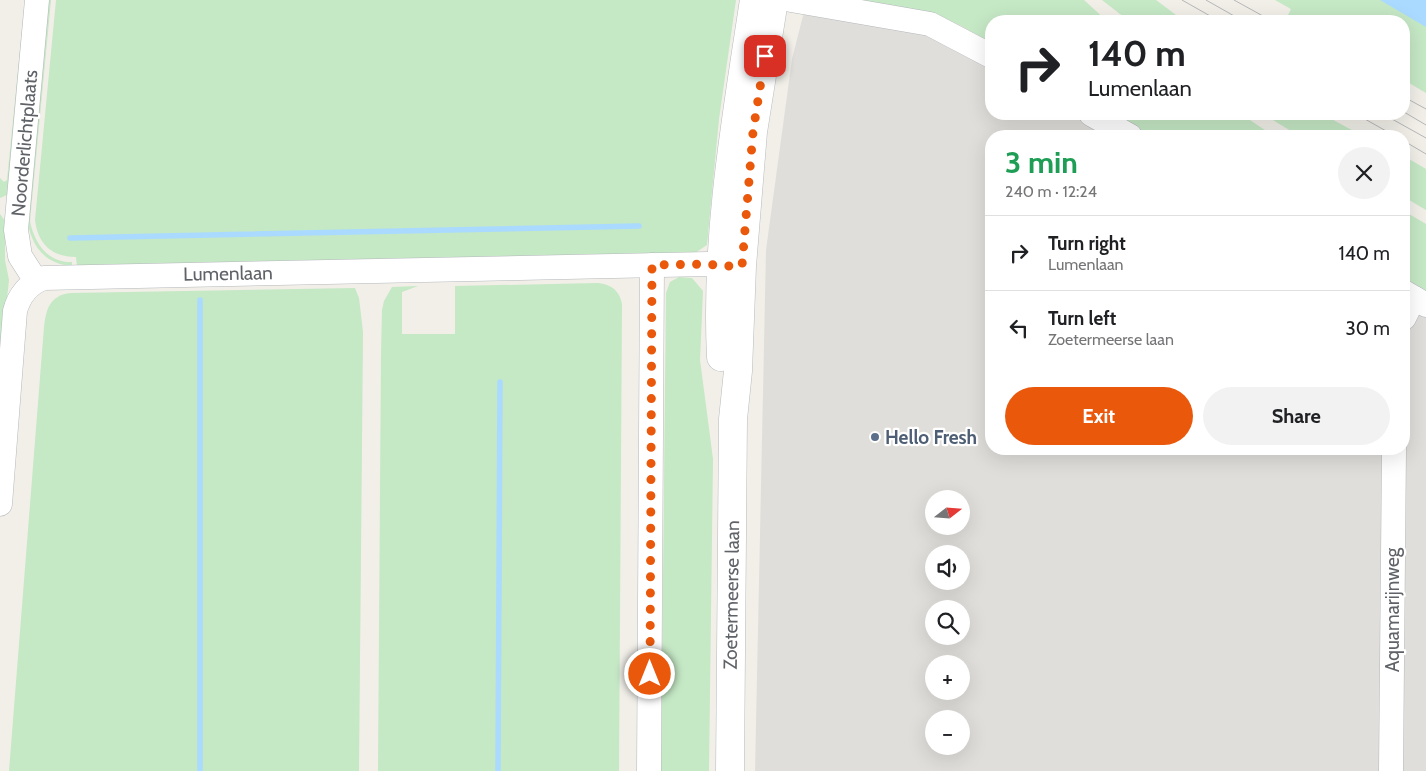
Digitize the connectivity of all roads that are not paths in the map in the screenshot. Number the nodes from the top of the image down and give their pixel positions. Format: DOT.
graph roads {
  1 [pos="37,0"];
  2 [pos="754,0"];
  3 [pos="774,0"];
  4 [pos="791,0"];
  5 [pos="985,53"];
  6 [pos="1102,120"];
  7 [pos="1119,130"];
  8 [pos="652,265"];
  9 [pos="731,266"];
  10 [pos="36,281"];
  11 [pos="1394,455"];
  12 [pos="0,504"];
  13 [pos="649,771"];
  14 [pos="730,771"];
  15 [pos="1391,771"];
  1 -- 10 [label="street, Noorderlichtplaats"];
  2 -- 9 [label="street, Zoetermeerse laan"];
  3 -- 9 [label="street, Zoetermeerse laan"];
  4 -- 5 [label="street"];
  6 -- 7 [label="street"];
  8 -- 9 [label="street, Lumenlaan"];
  8 -- 10 [label="street, Lumenlaan"];
  8 -- 13 [label="street"];
  9 -- 14 [label="street, Zoetermeerse laan"];
  10 -- 12 [label="street"];
  11 -- 15 [label="street, Aquamarijnweg"];
}
